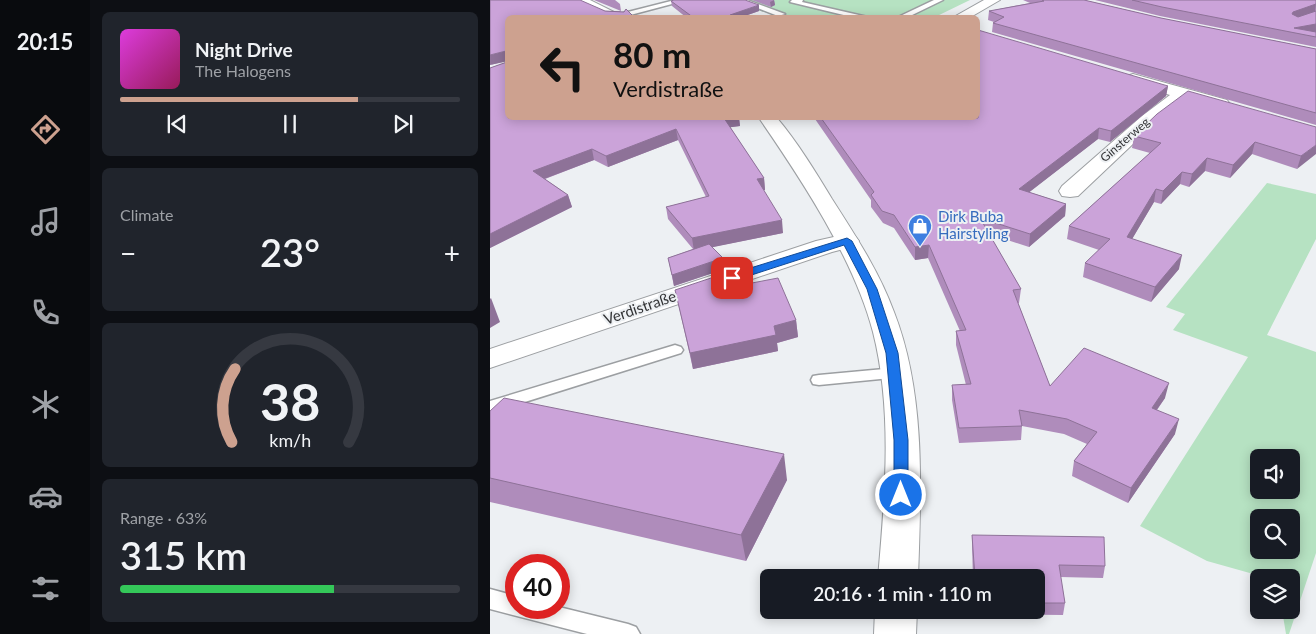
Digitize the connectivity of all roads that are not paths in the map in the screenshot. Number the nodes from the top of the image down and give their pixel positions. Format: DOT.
graph roads {
  1 [pos="580,0"];
  2 [pos="684,0"];
  3 [pos="740,0"];
  4 [pos="800,0"];
  5 [pos="940,0"];
  6 [pos="994,0"];
  7 [pos="782,14"];
  8 [pos="616,15"];
  9 [pos="622,15"];
  10 [pos="855,15"];
  11 [pos="906,15"];
  12 [pos="964,15"];
  13 [pos="1119,75"];
  14 [pos="1183,93"];
  15 [pos="1240,110"];
  16 [pos="770,120"];
  17 [pos="1070,191"];
  18 [pos="847,241"];
  19 [pos="675,350"];
  20 [pos="490,359"];
  21 [pos="895,374"];
  22 [pos="819,380"];
  23 [pos="490,407"];
  24 [pos="899,569"];
  25 [pos="490,599"];
  26 [pos="505,603"];
  27 [pos="568,619"];
  28 [pos="896,619"];
  29 [pos="628,634"];
  30 [pos="895,634"];
  1 -- 8 [label="street"];
  2 -- 9 [label="lane"];
  3 -- 7 [label="lane"];
  4 -- 10 [label="lane"];
  5 -- 11 [label="lane"];
  6 -- 12 [label="street"];
  13 -- 14 [label="street"];
  14 -- 15 [label="street"];
  14 -- 17 [label="street, Ginsterweg"];
  16 -- 18 [label="street"];
  18 -- 20 [label="street, Verdistraße"];
  18 -- 21 [label="street"];
  19 -- 23 [label="lane"];
  21 -- 22 [label="lane"];
  21 -- 24 [label="street"];
  25 -- 26 [label="lane"];
  27 -- 29 [label="lane"];
  28 -- 30 [label="street"];
}
